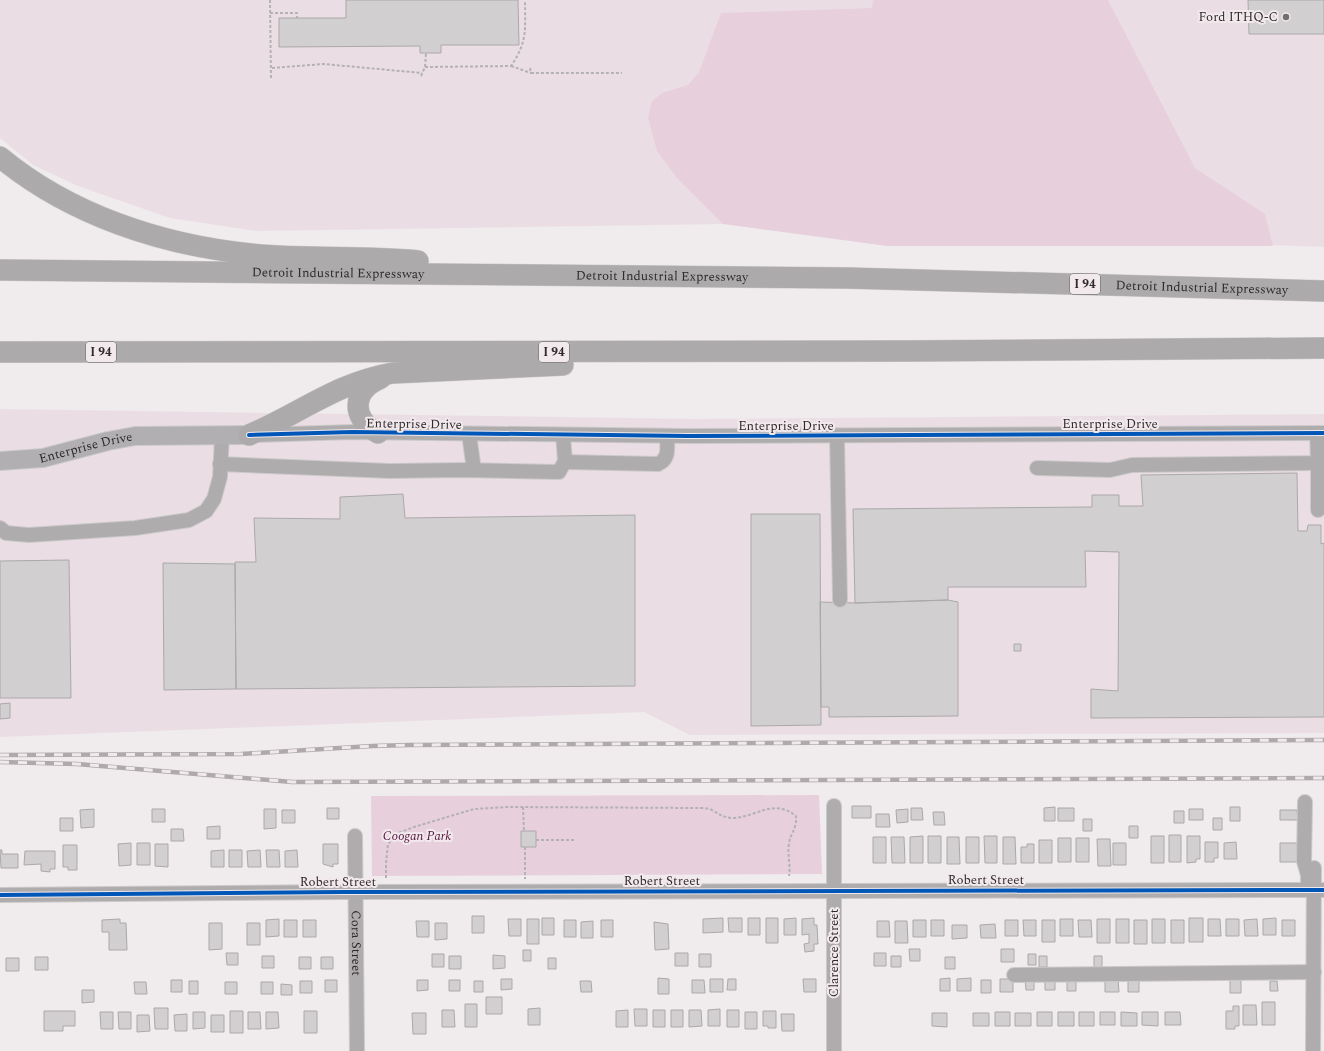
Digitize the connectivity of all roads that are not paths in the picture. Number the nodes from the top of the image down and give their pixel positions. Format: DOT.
graph roads {
  1 [pos="0,157"];
  2 [pos="0,270"];
  3 [pos="532,274"];
  4 [pos="1324,291"];
  5 [pos="1324,348"];
  6 [pos="907,351"];
  7 [pos="0,352"];
  8 [pos="393,373"];
  9 [pos="1321,433"];
  10 [pos="378,434"];
  11 [pos="469,434"];
  12 [pos="222,435"];
  13 [pos="248,435"];
  14 [pos="563,435"];
  15 [pos="667,436"];
  16 [pos="837,436"];
  17 [pos="0,461"];
  18 [pos="565,462"];
  19 [pos="1318,463"];
  20 [pos="220,464"];
  21 [pos="1037,468"];
  22 [pos="474,470"];
  23 [pos="1318,510"];
  24 [pos="0,528"];
  25 [pos="840,600"];
  26 [pos="1305,802"];
  27 [pos="834,806"];
  28 [pos="355,836"];
  29 [pos="1314,868"];
  30 [pos="834,890"];
  31 [pos="1315,891"];
  32 [pos="356,892"];
  33 [pos="0,895"];
  34 [pos="1314,972"];
  35 [pos="1014,975"];
  36 [pos="357,1051"];
  37 [pos="834,1051"];
  38 [pos="1313,1051"];
  1 -- 3 [label="highway"];
  2 -- 3 [label="highway, Detroit Industrial Expressway / I 94"];
  3 -- 4 [label="highway, Detroit Industrial Expressway / I 94"];
  5 -- 6 [label="highway, I 94"];
  6 -- 7 [label="highway, I 94"];
  6 -- 8 [label="highway"];
  8 -- 10 [label="highway"];
  8 -- 13 [label="highway"];
  9 -- 16 [label="street, Enterprise Drive"];
  9 -- 19 [label="street"];
  10 -- 11 [label="street, Enterprise Drive"];
  10 -- 13 [label="street, Enterprise Drive"];
  11 -- 14 [label="street, Enterprise Drive"];
  11 -- 22 [label="street"];
  12 -- 13 [label="main road, Enterprise Drive"];
  12 -- 17 [label="main road, Enterprise Drive"];
  12 -- 20 [label="street"];
  14 -- 15 [label="street, Enterprise Drive"];
  14 -- 18 [label="street"];
  15 -- 16 [label="street, Enterprise Drive"];
  15 -- 18 [label="street"];
  16 -- 25 [label="street"];
  18 -- 22 [label="street"];
  19 -- 21 [label="street"];
  19 -- 23 [label="street"];
  20 -- 22 [label="street"];
  20 -- 24 [label="street"];
  26 -- 31 [label="street"];
  27 -- 30 [label="street, Clarence Street"];
  28 -- 32 [label="street, Cora Street"];
  29 -- 31 [label="street"];
  30 -- 31 [label="street, Robert Street"];
  30 -- 32 [label="street, Robert Street"];
  30 -- 37 [label="street, Clarence Street"];
  31 -- 34 [label="street"];
  32 -- 33 [label="street, Robert Street"];
  32 -- 36 [label="street, Cora Street"];
  34 -- 35 [label="street"];
  34 -- 38 [label="street"];
}
